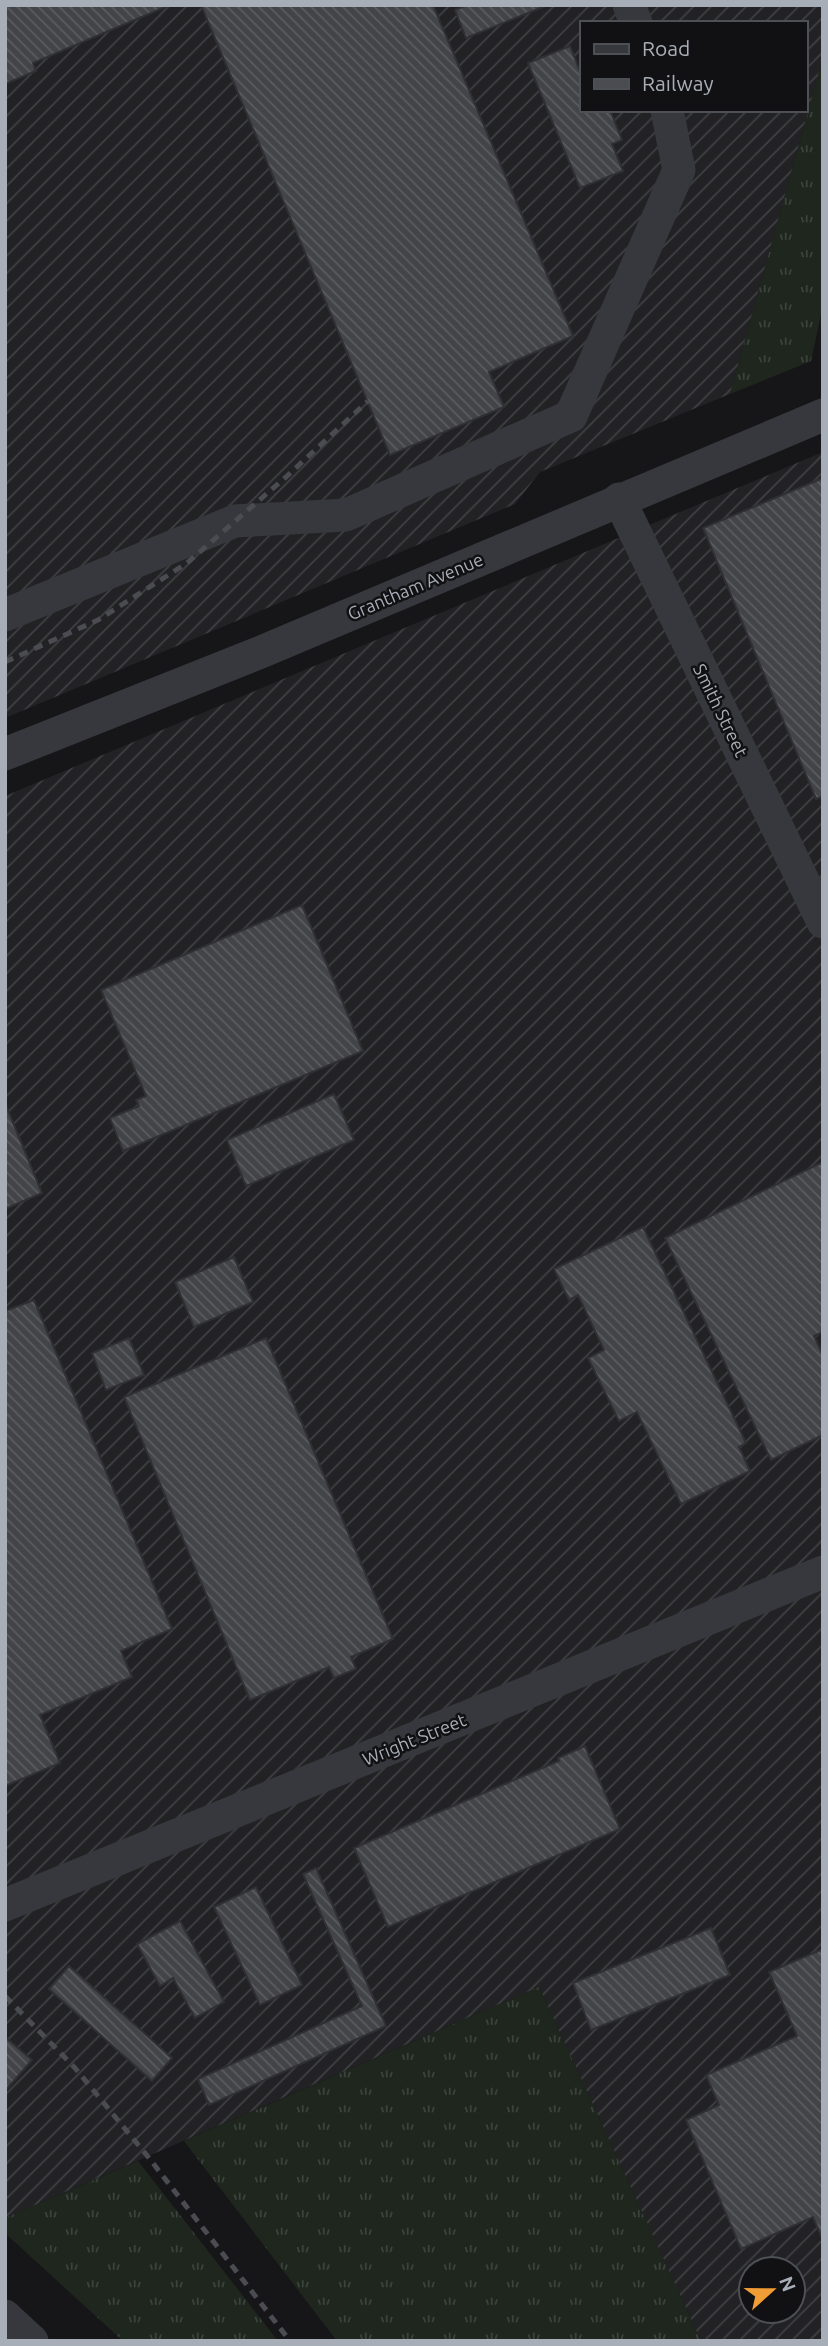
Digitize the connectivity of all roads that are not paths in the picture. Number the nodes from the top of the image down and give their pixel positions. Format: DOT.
graph roads {
  1 [pos="667,112"];
  2 [pos="823,415"];
  3 [pos="619,499"];
  4 [pos="5,615"];
  5 [pos="5,754"];
  6 [pos="823,922"];
  7 [pos="823,1572"];
  8 [pos="5,1905"];
  9 [pos="5,2316"];
  10 [pos="32,2341"];
  1 -- 4 [label="street"];
  2 -- 3 [label="street, Grantham Avenue"];
  3 -- 5 [label="street, Grantham Avenue"];
  3 -- 6 [label="street, Smith Street"];
  7 -- 8 [label="street, Wright Street"];
  9 -- 10 [label="street"];
}
